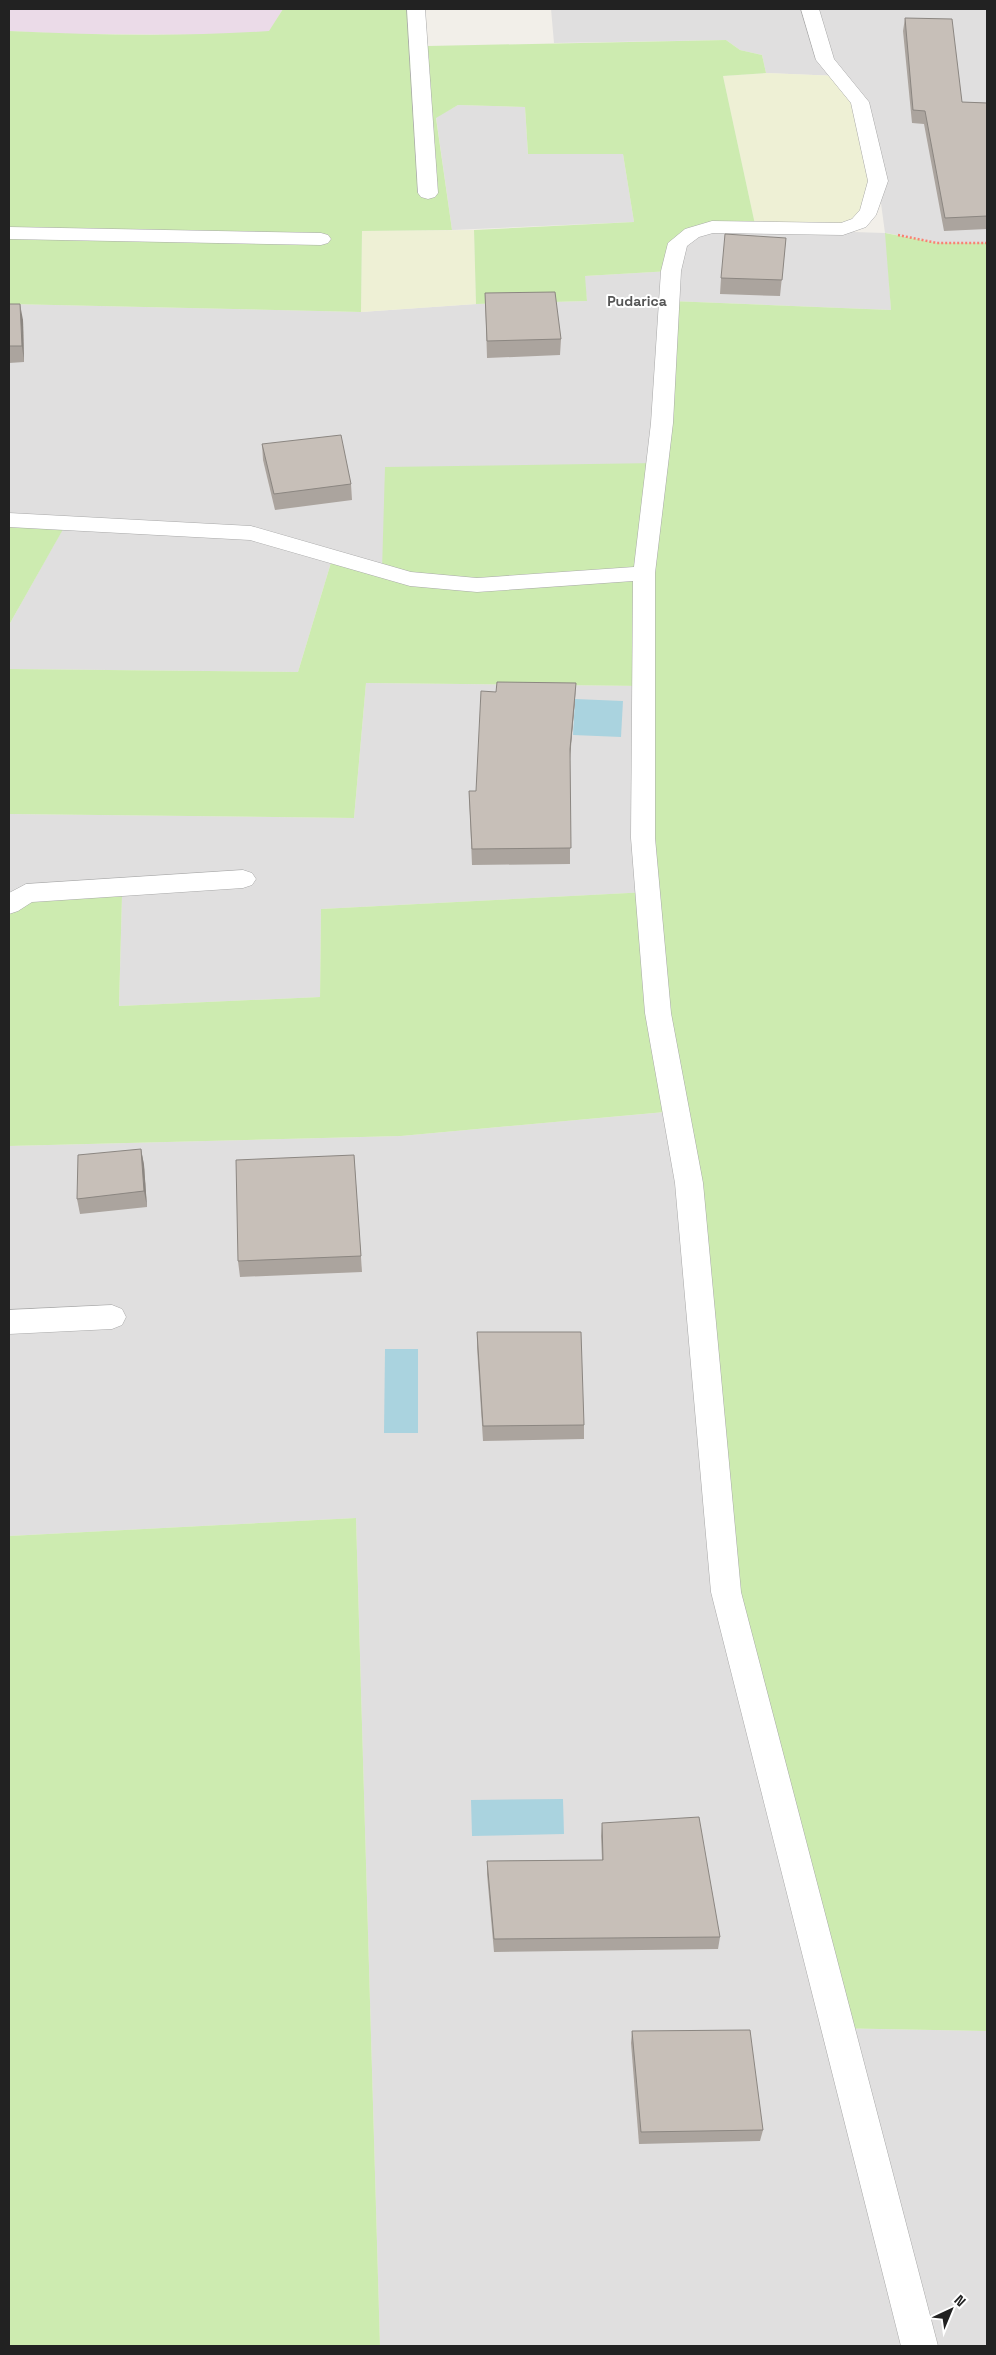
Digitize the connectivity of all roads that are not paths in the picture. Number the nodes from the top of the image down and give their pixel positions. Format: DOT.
graph roads {
  1 [pos="416,9"];
  2 [pos="810,9"];
  3 [pos="428,193"];
  4 [pos="9,233"];
  5 [pos="321,239"];
  6 [pos="9,520"];
  7 [pos="644,573"];
  8 [pos="243,879"];
  9 [pos="9,905"];
  10 [pos="112,1317"];
  11 [pos="9,1322"];
  12 [pos="920,2346"];
  1 -- 3 [label="street"];
  2 -- 7 [label="street"];
  4 -- 5 [label="street"];
  6 -- 7 [label="street"];
  7 -- 12 [label="street"];
  8 -- 9 [label="street"];
  10 -- 11 [label="street"];
}
